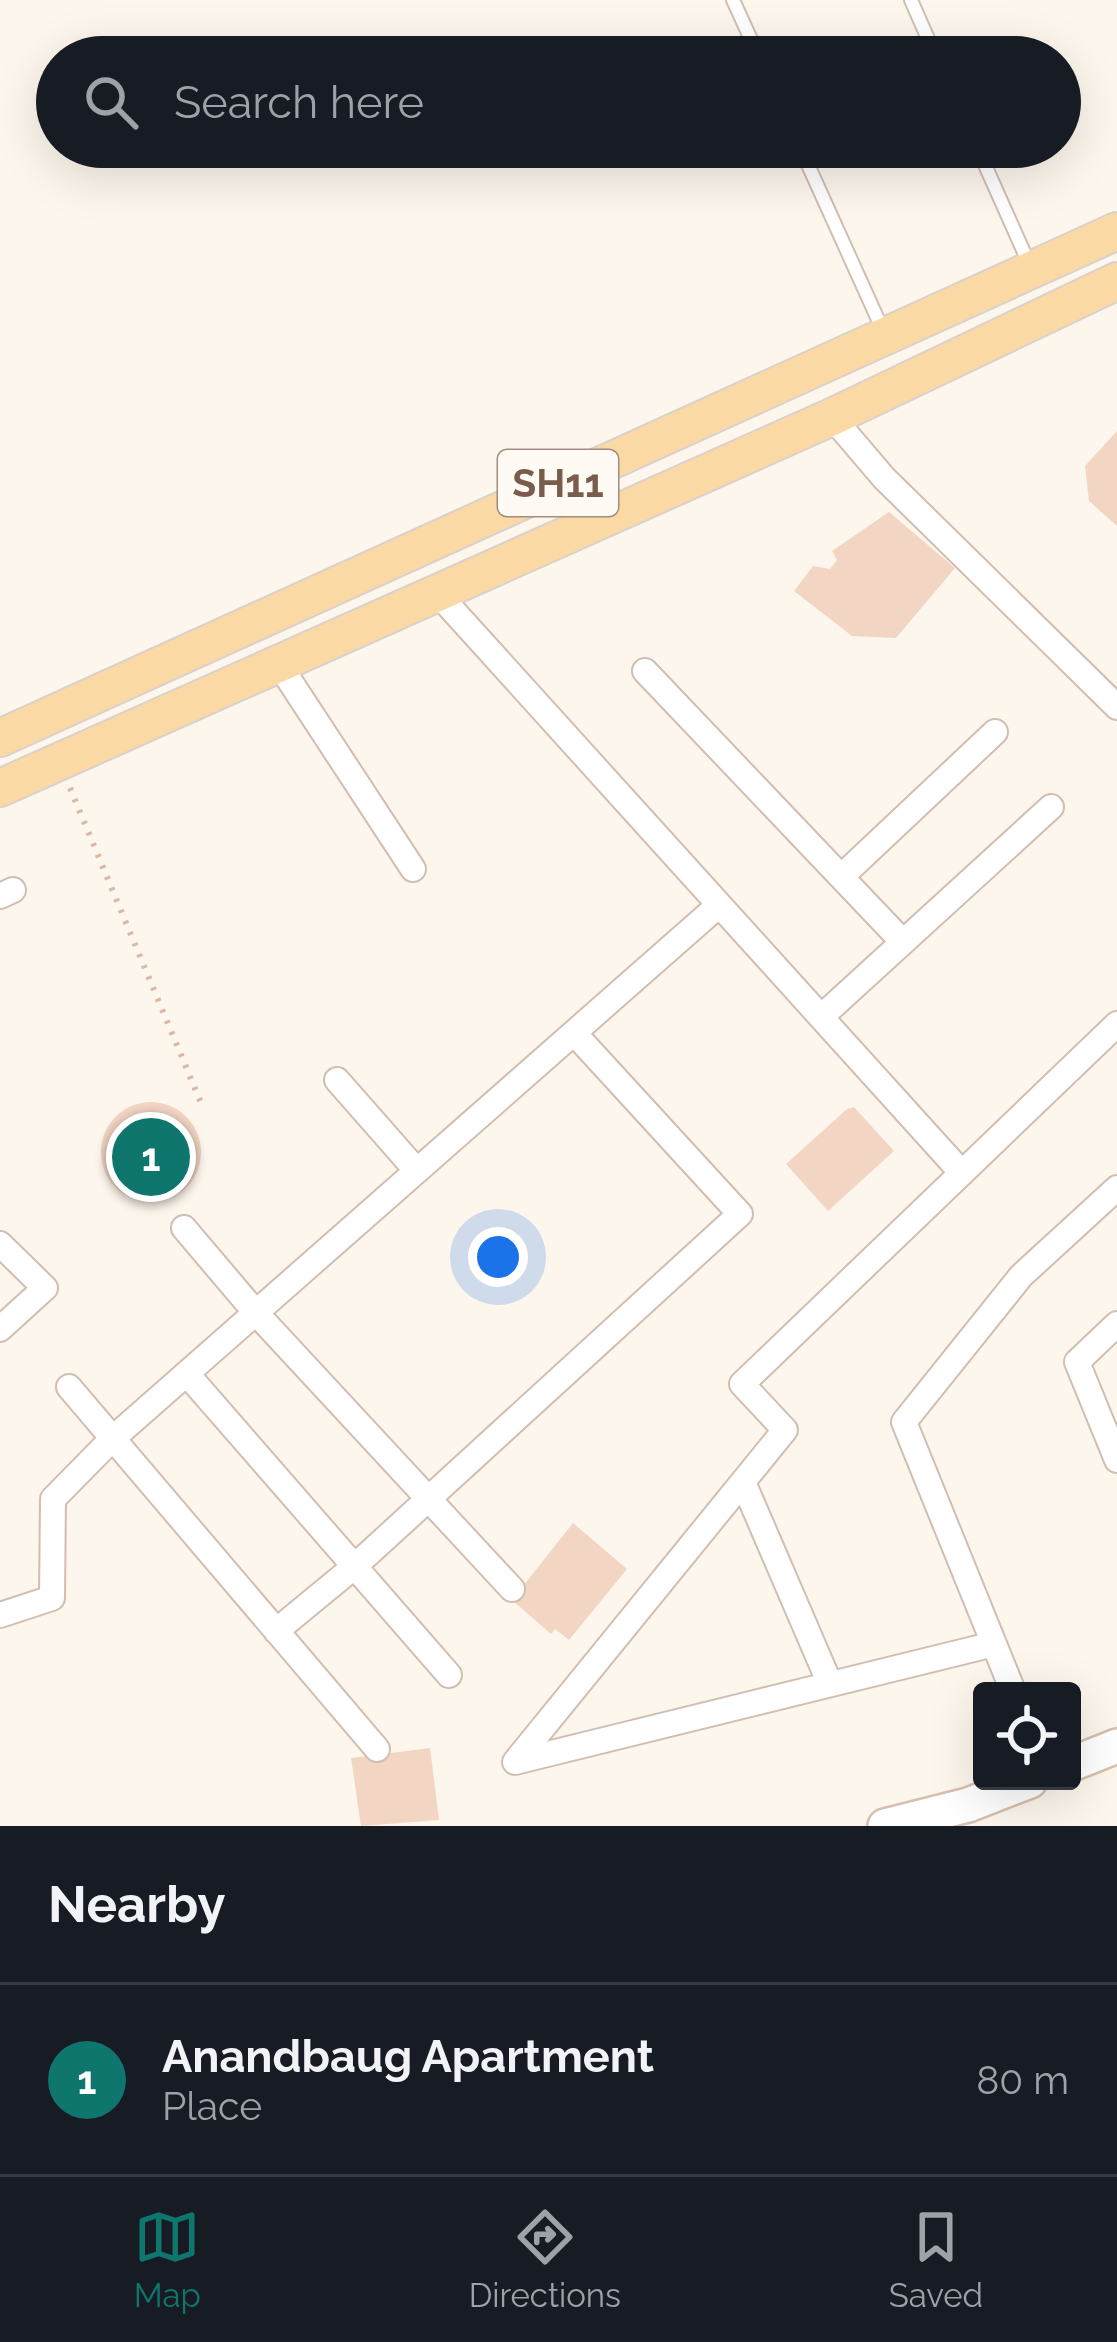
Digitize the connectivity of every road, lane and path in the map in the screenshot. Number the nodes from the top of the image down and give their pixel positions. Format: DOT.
graph roads {
  1 [pos="733,0"];
  2 [pos="911,0"];
  3 [pos="749,36"];
  4 [pos="927,36"];
  5 [pos="810,168"];
  6 [pos="986,168"];
  7 [pos="1117,231"];
  8 [pos="1032,270"];
  9 [pos="1117,281"];
  10 [pos="886,336"];
  11 [pos="832,417"];
  12 [pos="439,595"];
  13 [pos="280,666"];
  14 [pos="646,671"];
  15 [pos="1117,706"];
  16 [pos="995,732"];
  17 [pos="0,738"];
  18 [pos="60,762"];
  19 [pos="0,788"];
  20 [pos="1051,807"];
  21 [pos="413,869"];
  22 [pos="841,877"];
  23 [pos="719,905"];
  24 [pos="903,942"];
  25 [pos="821,1017"];
  26 [pos="1117,1024"];
  27 [pos="574,1033"];
  28 [pos="337,1080"];
  29 [pos="201,1103"];
  30 [pos="417,1172"];
  31 [pos="962,1173"];
  32 [pos="1117,1188"];
  33 [pos="184,1228"];
  34 [pos="0,1244"];
  35 [pos="256,1312"];
  36 [pos="1117,1324"];
  37 [pos="0,1329"];
  38 [pos="187,1374"];
  39 [pos="69,1387"];
  40 [pos="111,1440"];
  41 [pos="1117,1460"];
  42 [pos="743,1482"];
  43 [pos="429,1499"];
  44 [pos="355,1566"];
  45 [pos="512,1589"];
  46 [pos="0,1616"];
  47 [pos="276,1631"];
  48 [pos="994,1644"];
  49 [pos="449,1675"];
  50 [pos="1009,1682"];
  51 [pos="830,1684"];
  52 [pos="1117,1746"];
  53 [pos="377,1749"];
  54 [pos="1081,1760"];
  55 [pos="1007,1790"];
  56 [pos="885,1826"];
  1 -- 3 [label="lane"];
  2 -- 4 [label="lane"];
  5 -- 10 [label="lane"];
  6 -- 8 [label="lane"];
  7 -- 8 [label="main road, SH11"];
  8 -- 10 [label="main road, SH11"];
  9 -- 11 [label="main road, SH11"];
  10 -- 17 [label="main road, SH11"];
  11 -- 12 [label="main road, SH11"];
  11 -- 15 [label="street"];
  12 -- 13 [label="main road, SH11"];
  12 -- 23 [label="street"];
  13 -- 18 [label="main road, SH11"];
  13 -- 21 [label="street"];
  14 -- 22 [label="street"];
  16 -- 22 [label="street"];
  18 -- 19 [label="main road, SH11"];
  18 -- 29 [label="path"];
  20 -- 24 [label="street"];
  22 -- 24 [label="street"];
  23 -- 25 [label="street"];
  23 -- 27 [label="street"];
  24 -- 25 [label="street"];
  25 -- 31 [label="street"];
  26 -- 31 [label="street"];
  27 -- 30 [label="street"];
  27 -- 43 [label="street"];
  28 -- 30 [label="street"];
  30 -- 35 [label="street"];
  31 -- 42 [label="street"];
  32 -- 48 [label="street"];
  33 -- 35 [label="street"];
  34 -- 37 [label="street"];
  35 -- 38 [label="street"];
  35 -- 43 [label="street"];
  36 -- 41 [label="street"];
  38 -- 40 [label="street"];
  38 -- 44 [label="street"];
  39 -- 40 [label="street"];
  40 -- 46 [label="street"];
  40 -- 47 [label="street"];
  42 -- 51 [label="street"];
  42 -- 51 [label="street"];
  43 -- 44 [label="street"];
  43 -- 45 [label="street"];
  44 -- 47 [label="street"];
  44 -- 49 [label="street"];
  47 -- 53 [label="street"];
  48 -- 50 [label="street"];
  48 -- 51 [label="street"];
  52 -- 54 [label="street"];
  55 -- 56 [label="street"];
}
